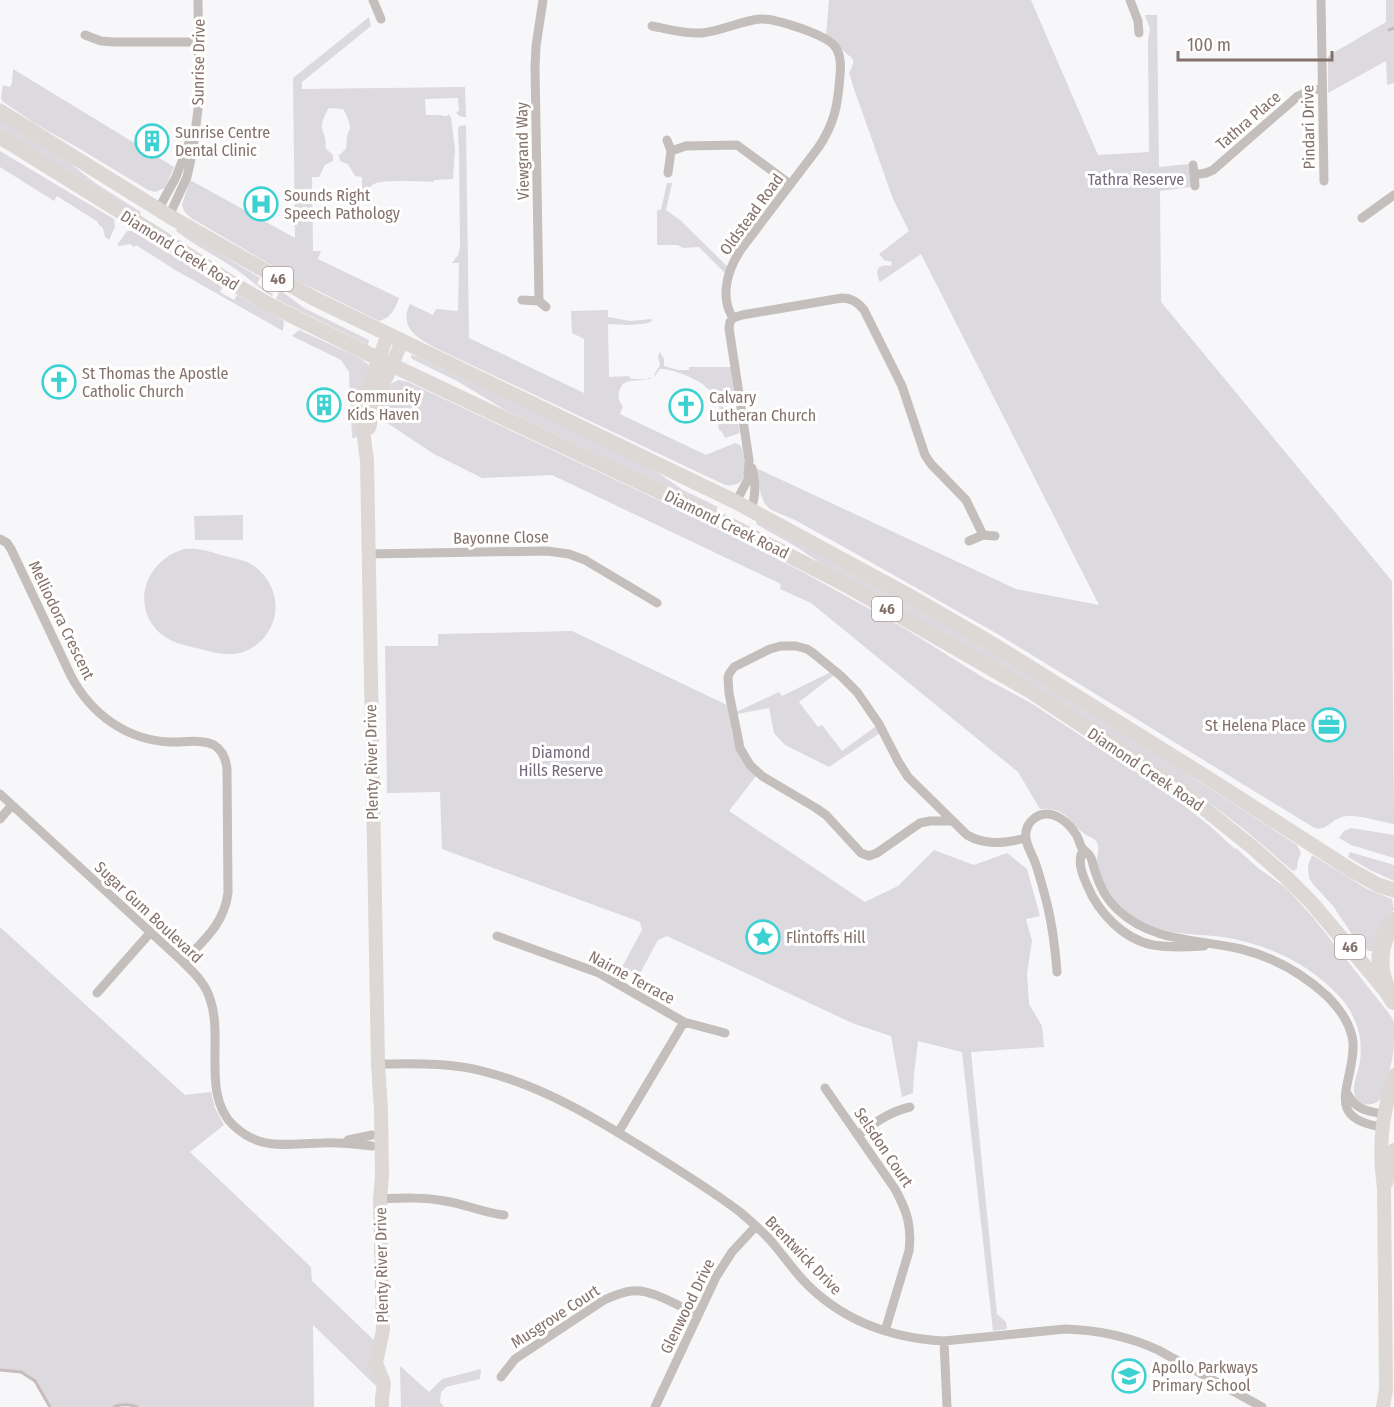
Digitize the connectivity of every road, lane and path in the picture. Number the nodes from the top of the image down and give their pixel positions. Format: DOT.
graph roads {
  1 [pos="198,0"];
  2 [pos="373,0"];
  3 [pos="543,0"];
  4 [pos="1130,0"];
  5 [pos="1322,0"];
  6 [pos="381,19"];
  7 [pos="652,26"];
  8 [pos="1139,33"];
  9 [pos="85,35"];
  10 [pos="199,42"];
  11 [pos="1322,88"];
  12 [pos="0,111"];
  13 [pos="0,137"];
  14 [pos="667,140"];
  15 [pos="671,152"];
  16 [pos="668,173"];
  17 [pos="1194,175"];
  18 [pos="1324,181"];
  19 [pos="790,184"];
  20 [pos="1394,195"];
  21 [pos="164,213"];
  22 [pos="1362,218"];
  23 [pos="153,232"];
  24 [pos="522,300"];
  25 [pos="733,318"];
  26 [pos="388,334"];
  27 [pos="402,341"];
  28 [pos="385,362"];
  29 [pos="749,460"];
  30 [pos="736,502"];
  31 [pos="751,510"];
  32 [pos="732,526"];
  33 [pos="983,535"];
  34 [pos="994,536"];
  35 [pos="0,539"];
  36 [pos="969,541"];
  37 [pos="369,555"];
  38 [pos="657,603"];
  39 [pos="0,794"];
  40 [pos="12,805"];
  41 [pos="0,819"];
  42 [pos="952,821"];
  43 [pos="1026,838"];
  44 [pos="1394,891"];
  45 [pos="1394,921"];
  46 [pos="150,933"];
  47 [pos="497,936"];
  48 [pos="183,962"];
  49 [pos="1057,972"];
  50 [pos="97,993"];
  51 [pos="1393,1000"];
  52 [pos="684,1022"];
  53 [pos="725,1033"];
  54 [pos="378,1064"];
  55 [pos="1394,1075"];
  56 [pos="825,1088"];
  57 [pos="910,1107"];
  58 [pos="1388,1121"];
  59 [pos="618,1132"];
  60 [pos="858,1134"];
  61 [pos="375,1140"];
  62 [pos="1394,1150"];
  63 [pos="1384,1188"];
  64 [pos="380,1199"];
  65 [pos="504,1215"];
  66 [pos="756,1226"];
  67 [pos="698,1315"];
  68 [pos="885,1331"];
  69 [pos="944,1341"];
  70 [pos="501,1377"];
  71 [pos="1386,1389"];
  72 [pos="383,1407"];
  73 [pos="655,1407"];
  74 [pos="947,1407"];
  75 [pos="1262,1407"];
  76 [pos="1383,1407"];
  77 [pos="1392,1407"];
  1 -- 10 [label="street, Sunrise Drive"];
  2 -- 6 [label="street"];
  3 -- 24 [label="street, Viewgrand Way"];
  4 -- 8 [label="street"];
  5 -- 11 [label="street, Pindari Drive"];
  7 -- 19 [label="street, Oldstead Road"];
  9 -- 10 [label="street"];
  10 -- 21 [label="street, Sunrise Drive"];
  11 -- 17 [label="street, Tathra Place"];
  11 -- 18 [label="street, Pindari Drive"];
  12 -- 21 [label="main road, Diamond Creek Road / 46"];
  13 -- 23 [label="main road, Diamond Creek Road / 46"];
  14 -- 15 [label="street"];
  15 -- 16 [label="street"];
  15 -- 19 [label="street"];
  19 -- 25 [label="street, Oldstead Road"];
  20 -- 22 [label="street"];
  21 -- 23 [label="main road, Sunrise Drive"];
  21 -- 26 [label="main road, Diamond Creek Road / 46"];
  23 -- 28 [label="main road, Diamond Creek Road / 46"];
  25 -- 29 [label="street, Oldstead Road"];
  25 -- 33 [label="street"];
  26 -- 27 [label="main road, Diamond Creek Road / 46"];
  26 -- 28 [label="street, Plenty River Drive"];
  27 -- 28 [label="street, Plenty River Drive"];
  27 -- 30 [label="main road, Diamond Creek Road / 46"];
  28 -- 32 [label="main road, Diamond Creek Road / 46"];
  28 -- 37 [label="street, Plenty River Drive"];
  29 -- 30 [label="street, Oldstead Road"];
  29 -- 31 [label="street, Oldstead Road"];
  30 -- 31 [label="main road, Diamond Creek Road / 46"];
  30 -- 32 [label="main road"];
  31 -- 32 [label="main road"];
  31 -- 44 [label="main road, Diamond Creek Road / 46"];
  32 -- 51 [label="main road, Diamond Creek Road / 46"];
  33 -- 34 [label="street"];
  33 -- 36 [label="street"];
  35 -- 48 [label="street, Melliodora Crescent"];
  37 -- 38 [label="street, Bayonne Close"];
  37 -- 54 [label="street, Plenty River Drive"];
  39 -- 40 [label="street, Sugar Gum Boulevard"];
  40 -- 41 [label="street"];
  40 -- 46 [label="street, Sugar Gum Boulevard"];
  42 -- 42 [label="street"];
  42 -- 43 [label="street"];
  43 -- 49 [label="street"];
  43 -- 58 [label="street"];
  45 -- 51 [label="highway, 46"];
  46 -- 48 [label="street, Sugar Gum Boulevard"];
  46 -- 50 [label="street"];
  47 -- 52 [label="street, Nairne Terrace"];
  48 -- 61 [label="street, Sugar Gum Boulevard"];
  52 -- 53 [label="street, Nairne Terrace"];
  52 -- 59 [label="street, Nairne Terrace"];
  54 -- 59 [label="street, Brentwick Drive"];
  54 -- 61 [label="street, Plenty River Drive"];
  55 -- 58 [label="street"];
  56 -- 60 [label="street, Selsdon Court"];
  57 -- 60 [label="street"];
  58 -- 63 [label="street"];
  59 -- 66 [label="street, Brentwick Drive"];
  60 -- 68 [label="street, Selsdon Court"];
  61 -- 64 [label="street, Plenty River Drive"];
  62 -- 63 [label="street"];
  63 -- 71 [label="street"];
  64 -- 65 [label="street"];
  64 -- 72 [label="street, Plenty River Drive"];
  66 -- 67 [label="street, Glenwood Drive"];
  66 -- 68 [label="street, Brentwick Drive"];
  67 -- 70 [label="street, Musgrove Court"];
  67 -- 73 [label="street, Glenwood Drive"];
  68 -- 69 [label="street, Brentwick Drive"];
  69 -- 74 [label="street"];
  69 -- 75 [label="street, Brentwick Drive"];
  71 -- 76 [label="street"];
  71 -- 77 [label="street"];
}
